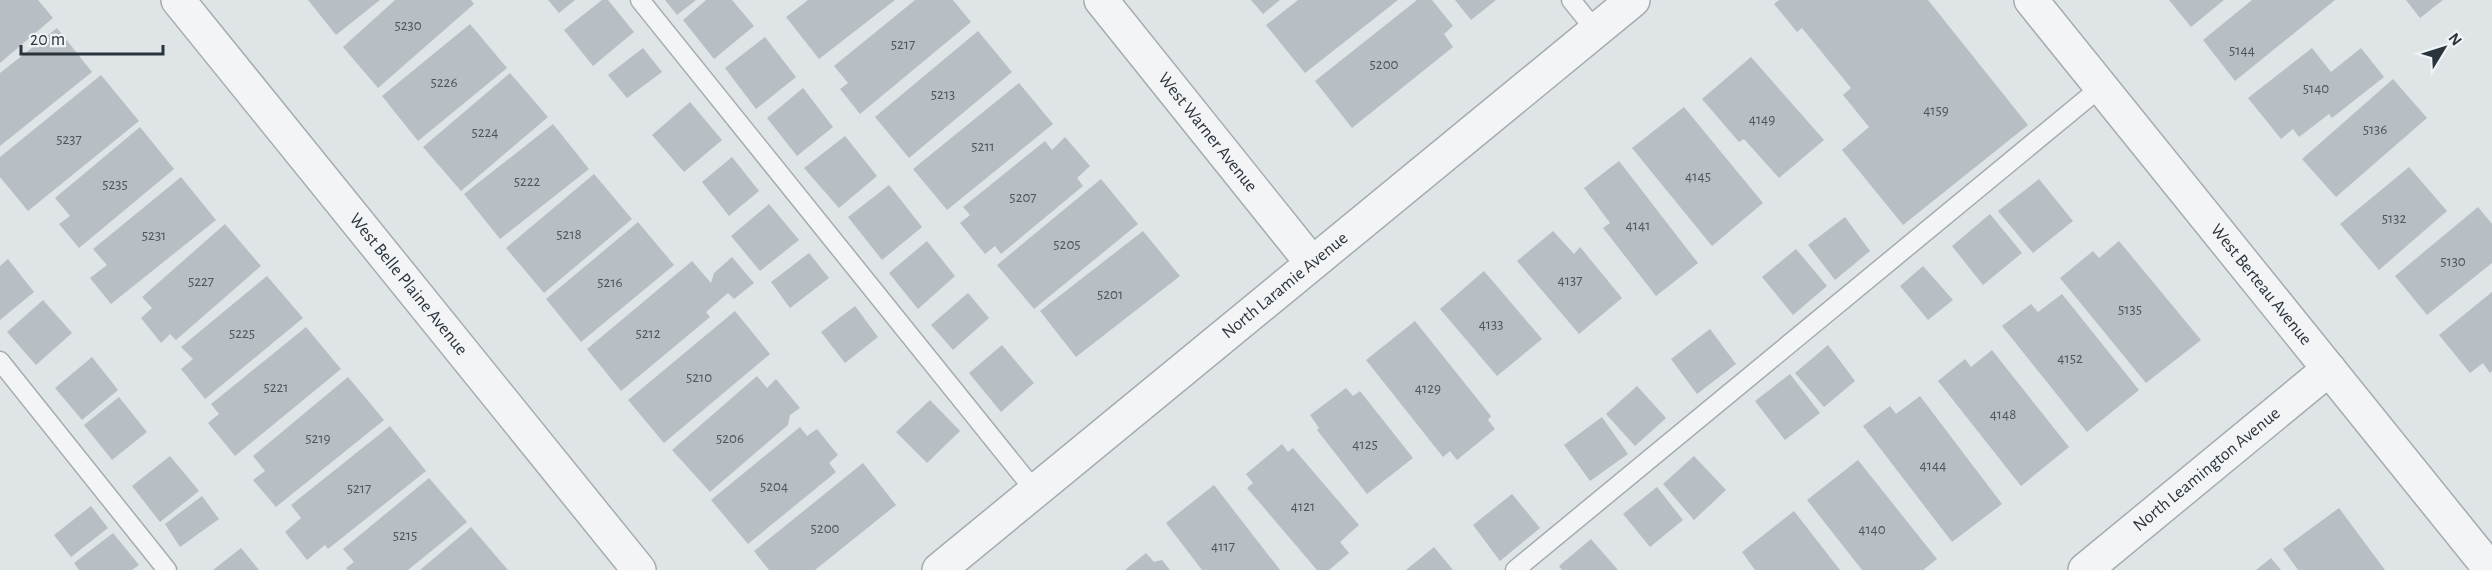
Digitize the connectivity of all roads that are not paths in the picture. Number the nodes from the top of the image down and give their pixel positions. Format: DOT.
graph roads {
  1 [pos="178,0"];
  2 [pos="640,0"];
  3 [pos="1101,0"];
  4 [pos="1571,0"];
  5 [pos="1633,0"];
  6 [pos="2031,0"];
  7 [pos="1596,31"];
  8 [pos="2101,87"];
  9 [pos="1312,263"];
  10 [pos="0,361"];
  11 [pos="2329,369"];
  12 [pos="1035,491"];
  13 [pos="167,570"];
  14 [pos="639,570"];
  15 [pos="939,570"];
  16 [pos="1515,570"];
  17 [pos="2085,570"];
  18 [pos="2491,570"];
  1 -- 14 [label="street, West Belle Plaine Avenue"];
  2 -- 12 [label="lane"];
  3 -- 9 [label="street, West Warner Avenue"];
  4 -- 7 [label="lane"];
  5 -- 7 [label="street, North Laramie Avenue"];
  6 -- 8 [label="street, West Berteau Avenue"];
  7 -- 9 [label="street, North Laramie Avenue"];
  8 -- 11 [label="street, West Berteau Avenue"];
  8 -- 16 [label="lane"];
  9 -- 12 [label="street, North Laramie Avenue"];
  10 -- 13 [label="lane"];
  11 -- 17 [label="street, North Leamington Avenue"];
  11 -- 18 [label="street, West Berteau Avenue"];
  12 -- 15 [label="street, North Laramie Avenue"];
}
